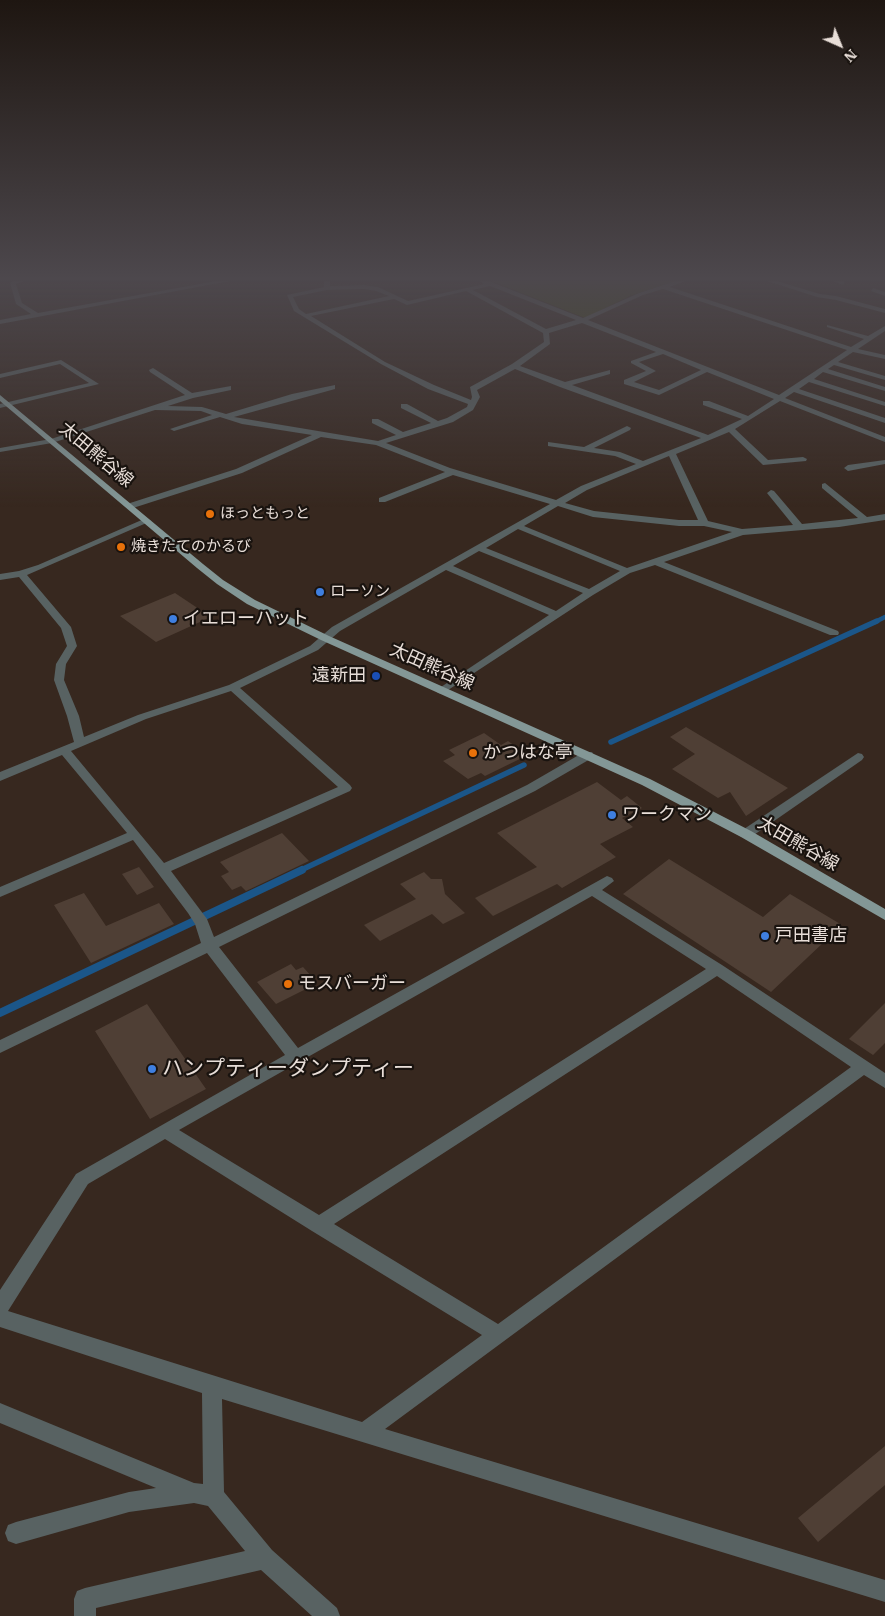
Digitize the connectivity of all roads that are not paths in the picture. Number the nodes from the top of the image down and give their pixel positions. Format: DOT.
graph roads {
  1 [pos="372,356"];
  2 [pos="529,356"];
  3 [pos="649,356"];
  4 [pos="674,356"];
  5 [pos="843,356"];
  6 [pos="834,363"];
  7 [pos="515,366"];
  8 [pos="708,369"];
  9 [pos="153,370"];
  10 [pos="823,370"];
  11 [pos="607,372"];
  12 [pos="0,376"];
  13 [pos="885,378"];
  14 [pos="808,379"];
  15 [pos="563,385"];
  16 [pos="332,387"];
  17 [pos="228,388"];
  18 [pos="793,389"];
  19 [pos="885,389"];
  20 [pos="191,396"];
  21 [pos="0,398"];
  22 [pos="779,398"];
  23 [pos="473,403"];
  24 [pos="706,403"];
  25 [pos="885,404"];
  26 [pos="5,406"];
  27 [pos="404,406"];
  28 [pos="156,408"];
  29 [pos="222,416"];
  30 [pos="749,419"];
  31 [pos="375,421"];
  32 [pos="885,421"];
  33 [pos="438,424"];
  34 [pos="627,428"];
  35 [pos="174,429"];
  36 [pos="730,429"];
  37 [pos="323,433"];
  38 [pos="402,435"];
  39 [pos="709,438"];
  40 [pos="885,440"];
  41 [pos="52,441"];
  42 [pos="378,442"];
  43 [pos="551,444"];
  44 [pos="586,449"];
  45 [pos="0,450"];
  46 [pos="672,454"];
  47 [pos="803,459"];
  48 [pos="885,462"];
  49 [pos="643,464"];
  50 [pos="848,468"];
  51 [pos="452,472"];
  52 [pos="825,486"];
  53 [pos="771,493"];
  54 [pos="382,500"];
  55 [pos="558,502"];
  56 [pos="130,506"];
  57 [pos="885,517"];
  58 [pos="865,520"];
  59 [pos="147,521"];
  60 [pos="704,523"];
  61 [pos="517,526"];
  62 [pos="799,527"];
  63 [pos="742,532"];
  64 [pos="479,548"];
  65 [pos="656,562"];
  66 [pos="446,566"];
  67 [pos="627,571"];
  68 [pos="21,574"];
  69 [pos="0,577"];
  70 [pos="590,593"];
  71 [pos="557,615"];
  72 [pos="834,633"];
  73 [pos="325,638"];
  74 [pos="233,686"];
  75 [pos="442,691"];
  76 [pos="80,743"];
  77 [pos="64,750"];
  78 [pos="588,755"];
  79 [pos="858,757"];
  80 [pos="0,777"];
  81 [pos="135,834"];
  82 [pos="746,834"];
  83 [pos="162,869"];
  84 [pos="607,881"];
  85 [pos="593,890"];
  86 [pos="0,892"];
  87 [pos="885,914"];
  88 [pos="209,945"];
  89 [pos="717,969"];
  90 [pos="0,1047"];
  91 [pos="296,1057"];
  92 [pos="863,1067"];
  93 [pos="885,1081"];
  94 [pos="165,1130"];
  95 [pos="318,1225"];
  96 [pos="0,1307"];
  97 [pos="0,1318"];
  98 [pos="499,1335"];
  99 [pos="212,1386"];
  100 [pos="0,1413"];
  101 [pos="364,1432"];
  102 [pos="194,1493"];
  103 [pos="214,1496"];
  104 [pos="16,1532"];
  105 [pos="264,1558"];
  106 [pos="885,1591"];
  107 [pos="85,1616"];
  108 [pos="329,1616"];
  1 -- 23 [label="street"];
  2 -- 7 [label="street"];
  3 -- 8 [label="street"];
  4 -- 8 [label="street"];
  5 -- 6 [label="street"];
  6 -- 10 [label="street"];
  6 -- 13 [label="street"];
  7 -- 15 [label="street"];
  7 -- 23 [label="street"];
  8 -- 22 [label="street"];
  9 -- 20 [label="street"];
  10 -- 14 [label="street"];
  10 -- 19 [label="street"];
  11 -- 15 [label="street"];
  12 -- 26 [label="street"];
  14 -- 18 [label="street"];
  14 -- 25 [label="street"];
  15 -- 39 [label="street"];
  16 -- 29 [label="street"];
  17 -- 20 [label="street"];
  18 -- 22 [label="street"];
  18 -- 32 [label="street"];
  20 -- 28 [label="street"];
  21 -- 26 [label="main road, 太田熊谷線"];
  22 -- 30 [label="street"];
  22 -- 40 [label="street"];
  23 -- 33 [label="street"];
  24 -- 30 [label="street"];
  26 -- 41 [label="main road, 太田熊谷線"];
  27 -- 33 [label="street"];
  28 -- 29 [label="street"];
  28 -- 41 [label="street"];
  29 -- 35 [label="street"];
  29 -- 37 [label="street"];
  30 -- 36 [label="street"];
  31 -- 38 [label="street"];
  33 -- 38 [label="street"];
  34 -- 44 [label="street"];
  36 -- 39 [label="street"];
  36 -- 47 [label="street"];
  37 -- 42 [label="street"];
  37 -- 56 [label="street"];
  38 -- 42 [label="street"];
  39 -- 46 [label="street"];
  41 -- 45 [label="street"];
  41 -- 56 [label="main road, 太田熊谷線"];
  42 -- 51 [label="street"];
  43 -- 44 [label="street"];
  44 -- 49 [label="street"];
  46 -- 49 [label="street"];
  46 -- 60 [label="street"];
  48 -- 50 [label="street"];
  49 -- 55 [label="street"];
  51 -- 54 [label="street"];
  51 -- 55 [label="street"];
  52 -- 58 [label="street"];
  53 -- 62 [label="street"];
  55 -- 60 [label="street"];
  55 -- 61 [label="street"];
  56 -- 59 [label="main road, 太田熊谷線"];
  57 -- 58 [label="street"];
  58 -- 62 [label="street"];
  59 -- 68 [label="street"];
  59 -- 73 [label="main road, 太田熊谷線"];
  60 -- 63 [label="street"];
  61 -- 64 [label="street"];
  61 -- 67 [label="street"];
  62 -- 63 [label="street"];
  63 -- 65 [label="street"];
  64 -- 66 [label="street"];
  64 -- 70 [label="street"];
  65 -- 67 [label="street"];
  65 -- 72 [label="street"];
  66 -- 71 [label="street"];
  66 -- 73 [label="street"];
  67 -- 70 [label="street"];
  68 -- 69 [label="street"];
  68 -- 76 [label="street"];
  70 -- 71 [label="street"];
  71 -- 75 [label="street"];
  73 -- 74 [label="street"];
  73 -- 75 [label="main road, 太田熊谷線"];
  74 -- 76 [label="street"];
  74 -- 83 [label="street"];
  75 -- 78 [label="main road, 太田熊谷線"];
  76 -- 77 [label="street"];
  77 -- 80 [label="street"];
  77 -- 81 [label="street"];
  78 -- 82 [label="main road, 太田熊谷線"];
  78 -- 88 [label="street"];
  79 -- 82 [label="street"];
  81 -- 83 [label="street"];
  81 -- 86 [label="street"];
  82 -- 87 [label="main road, 太田熊谷線"];
  83 -- 88 [label="street"];
  84 -- 85 [label="street"];
  85 -- 89 [label="street"];
  85 -- 91 [label="street"];
  88 -- 90 [label="street"];
  88 -- 91 [label="street"];
  89 -- 92 [label="street"];
  89 -- 95 [label="street"];
  91 -- 94 [label="street"];
  92 -- 93 [label="street"];
  92 -- 98 [label="street"];
  94 -- 95 [label="street"];
  94 -- 96 [label="street"];
  95 -- 98 [label="street"];
  97 -- 99 [label="street"];
  98 -- 101 [label="street"];
  99 -- 101 [label="street"];
  99 -- 103 [label="street"];
  100 -- 102 [label="street"];
  101 -- 106 [label="street"];
  102 -- 103 [label="street"];
  102 -- 104 [label="street"];
  103 -- 105 [label="street"];
  105 -- 107 [label="street"];
  105 -- 108 [label="street"];
}
